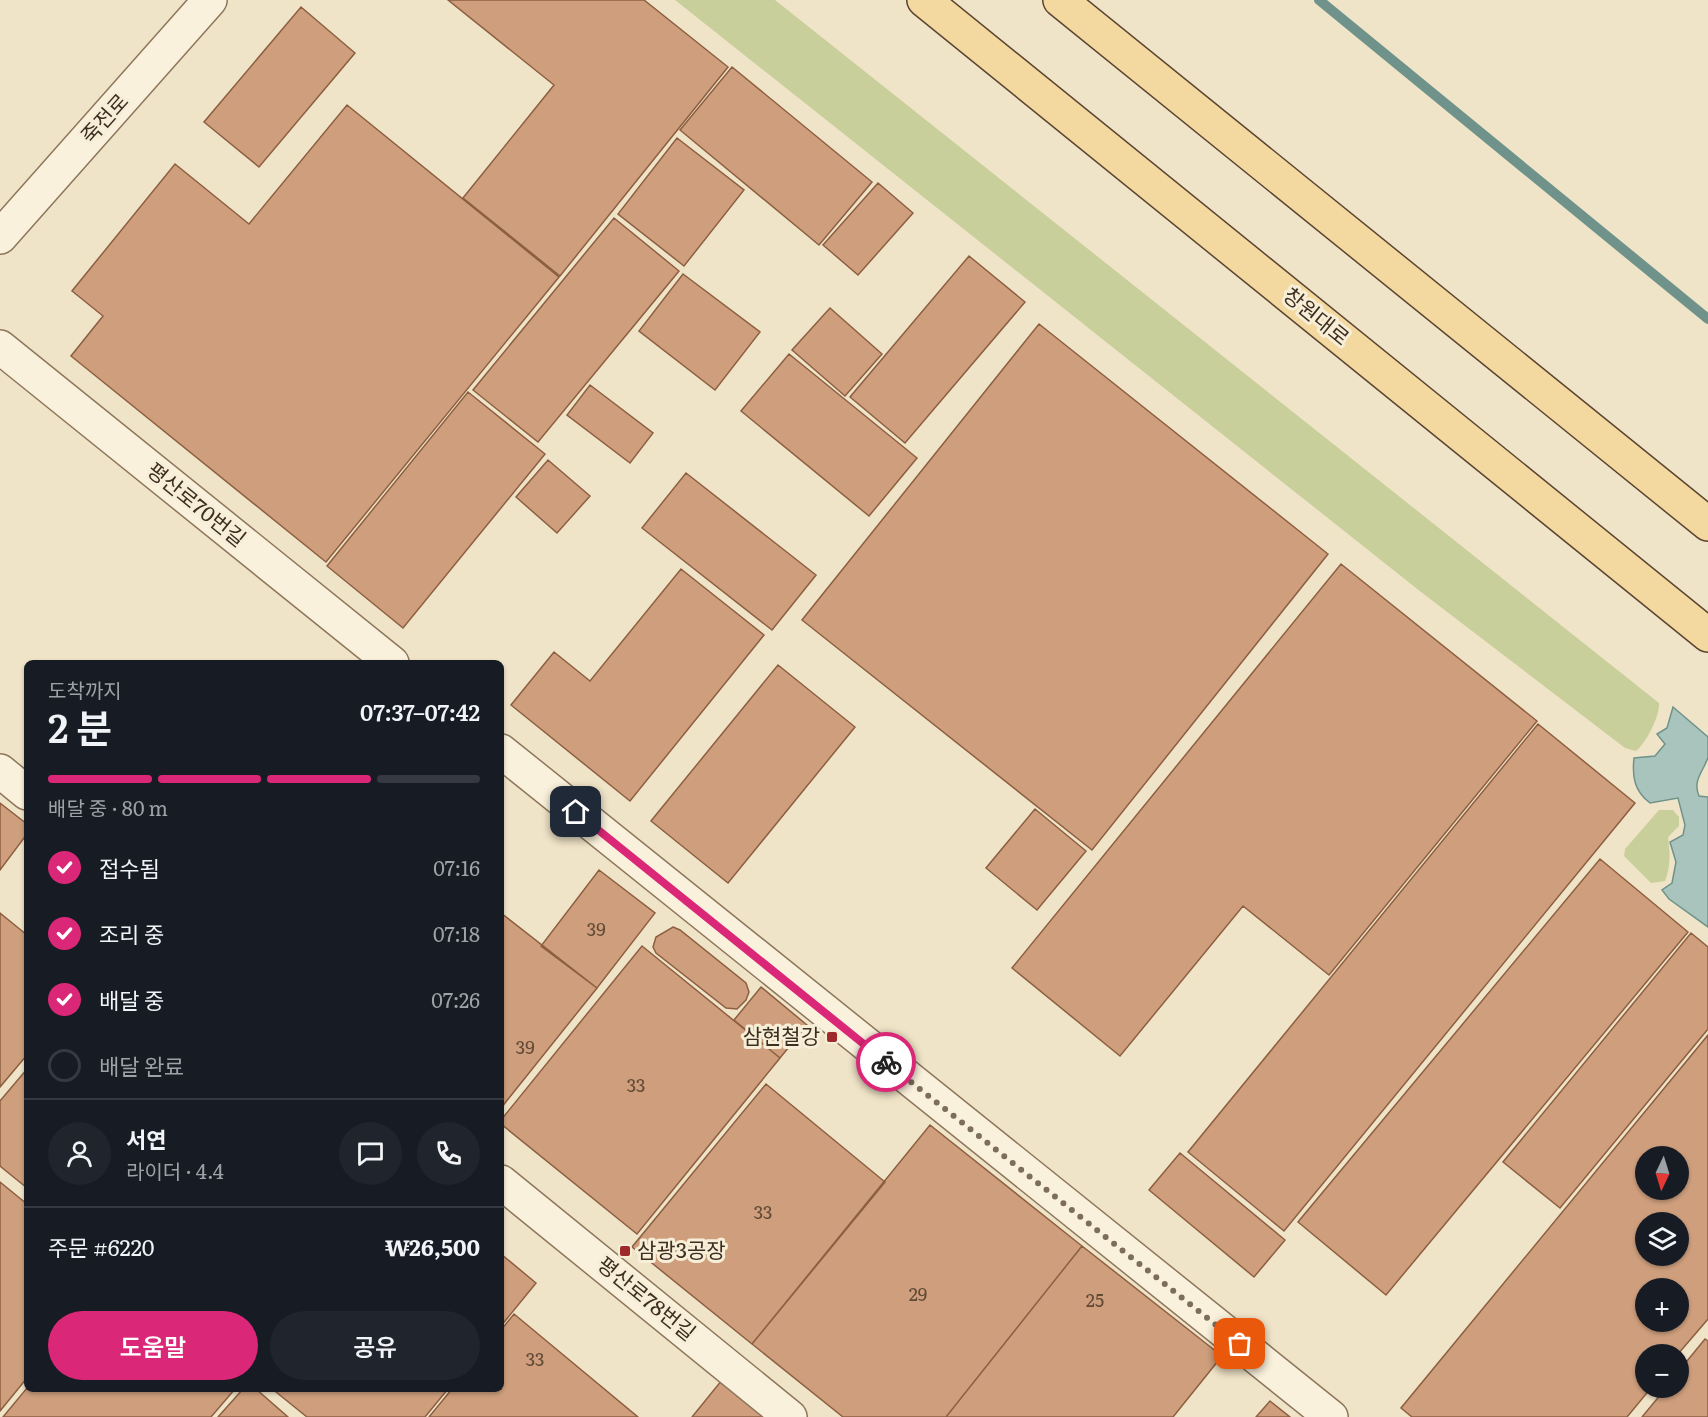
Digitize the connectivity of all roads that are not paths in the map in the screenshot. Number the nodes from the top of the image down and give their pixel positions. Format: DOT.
graph roads {
  1 [pos="924,0"];
  2 [pos="1060,0"];
  3 [pos="197,4"];
  4 [pos="0,237"];
  5 [pos="0,347"];
  6 [pos="1708,524"];
  7 [pos="1708,635"];
  8 [pos="388,660"];
  9 [pos="504,753"];
  10 [pos="0,771"];
  11 [pos="24,791"];
  12 [pos="504,1184"];
  13 [pos="790,1417"];
  14 [pos="1331,1417"];
  1 -- 7 [label="main road, 창원대로"];
  2 -- 6 [label="main road"];
  3 -- 4 [label="street, 죽전로"];
  5 -- 8 [label="street, 평산로70번길"];
  9 -- 14 [label="street"];
  10 -- 11 [label="street"];
  12 -- 13 [label="street, 평산로78번길"];
}
